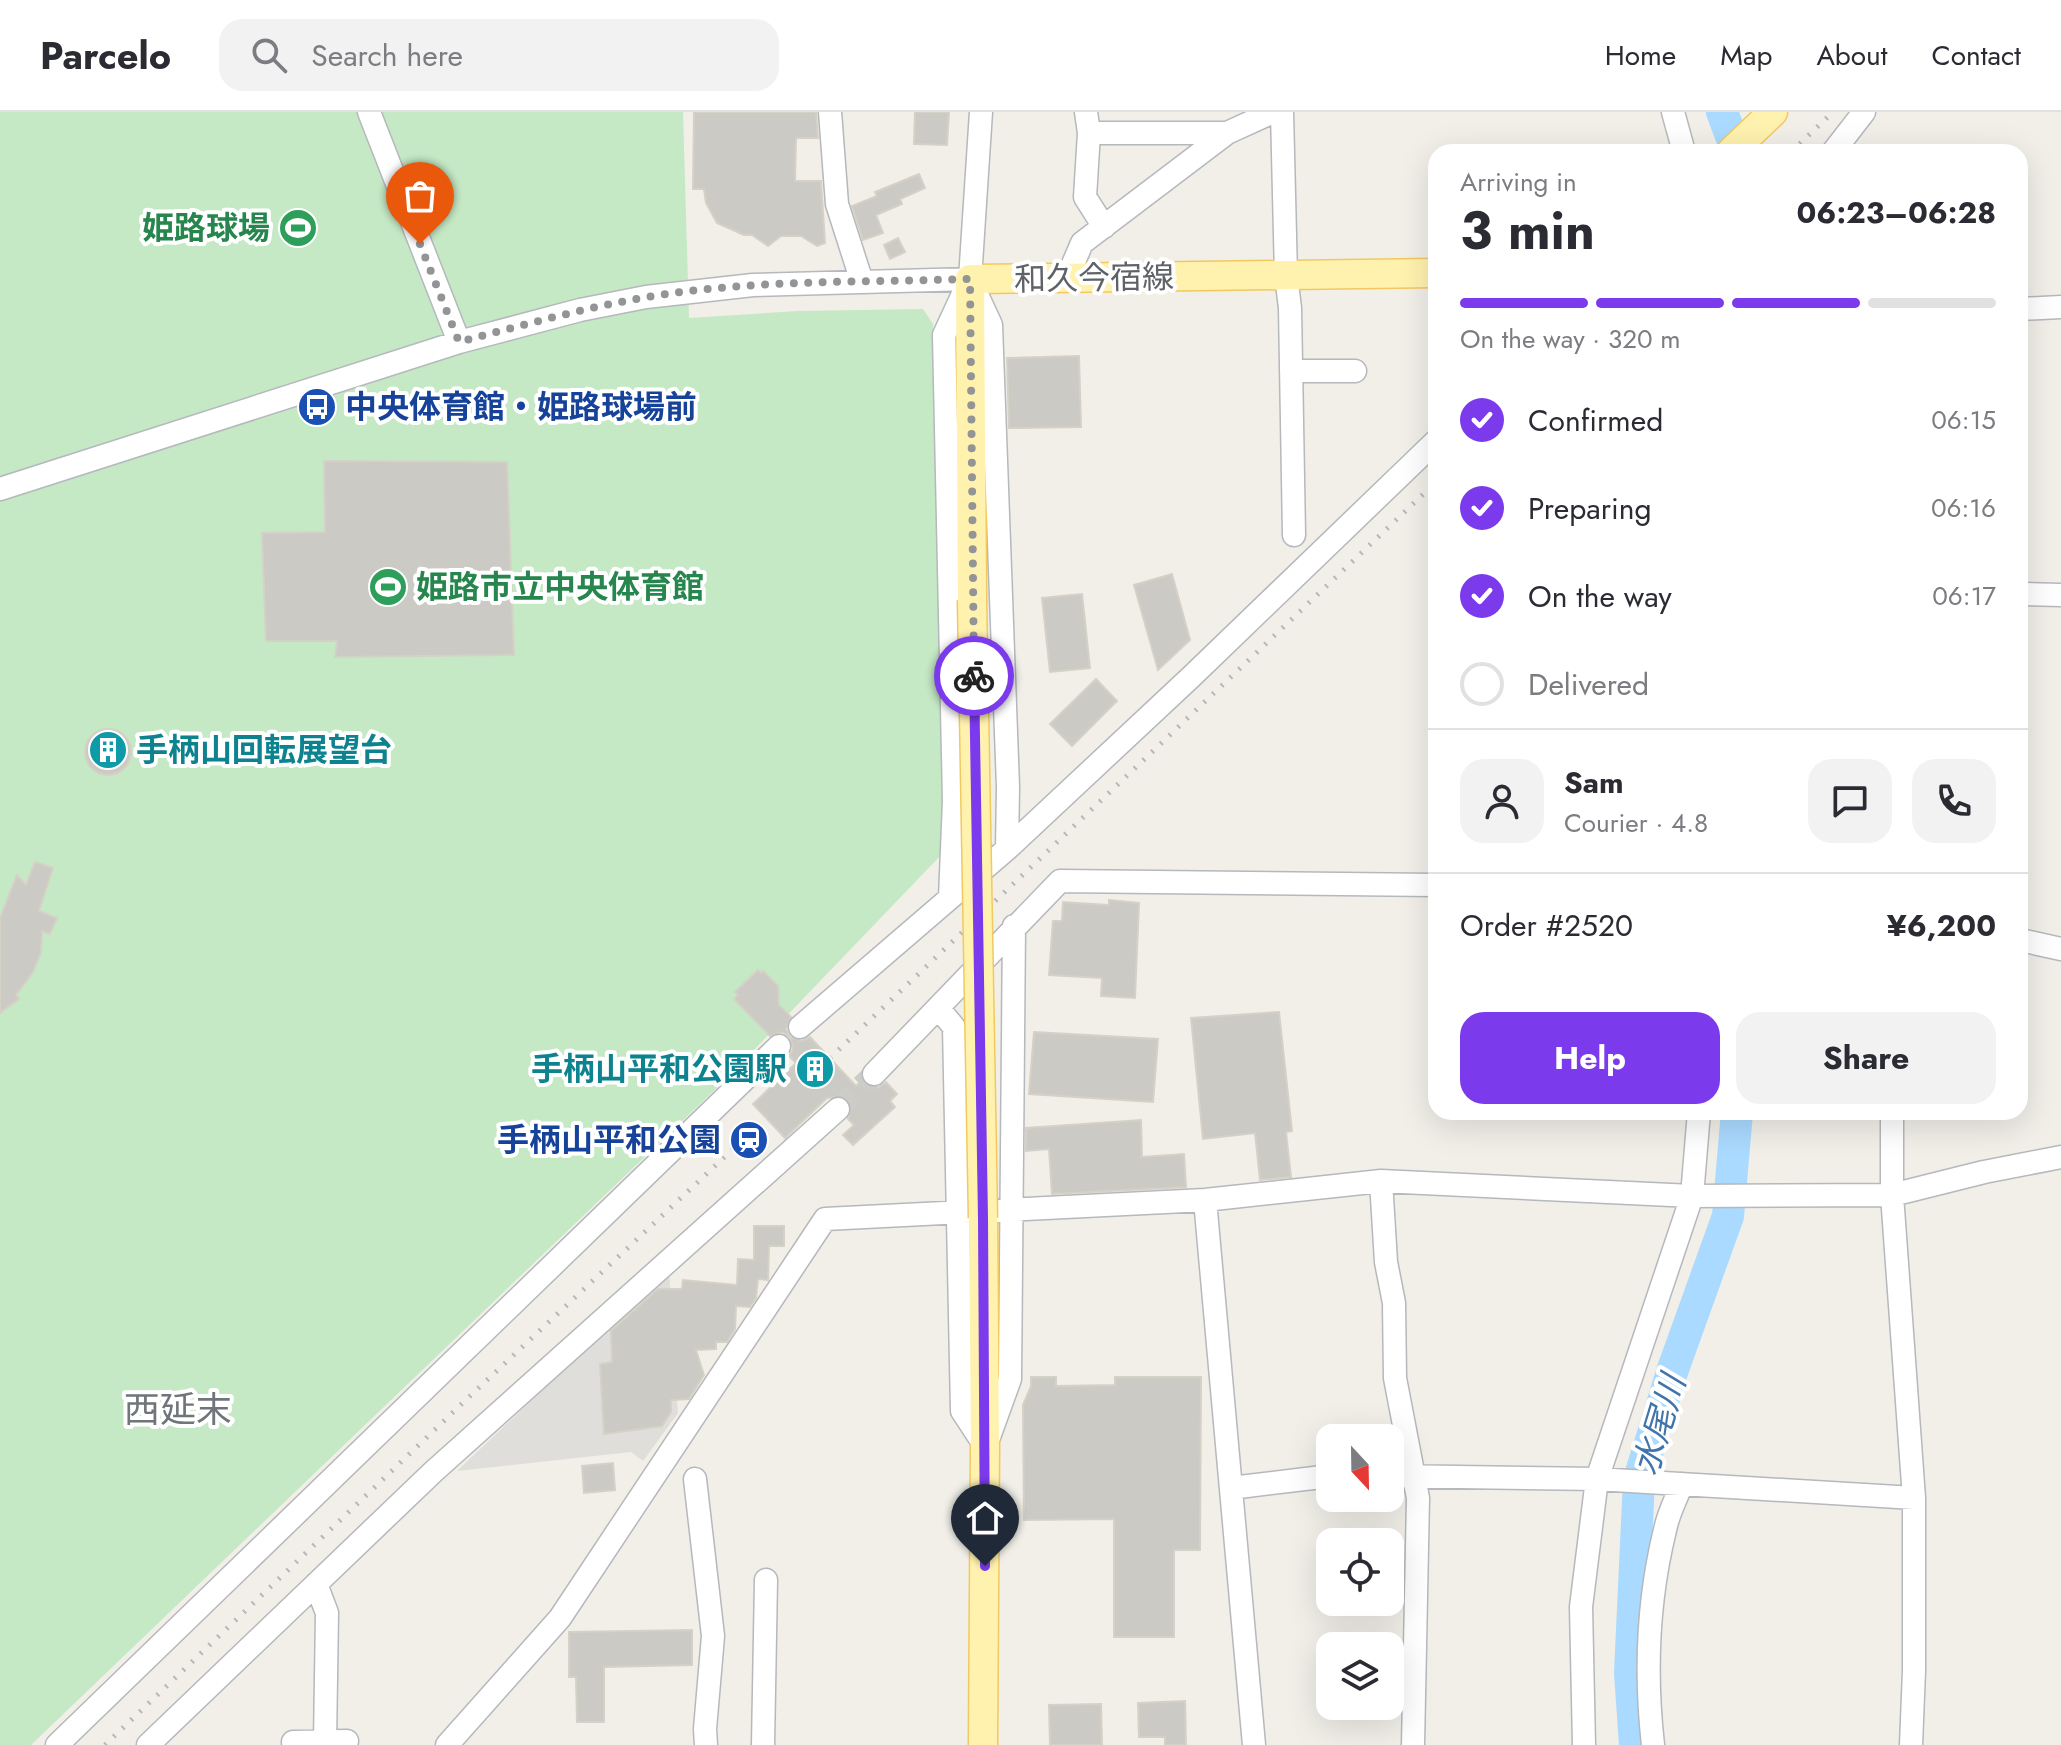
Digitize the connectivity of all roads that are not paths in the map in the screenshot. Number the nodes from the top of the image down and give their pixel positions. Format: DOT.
graph roads {
  1 [pos="369,112"];
  2 [pos="830,112"];
  3 [pos="981,112"];
  4 [pos="1273,112"];
  5 [pos="1282,112"];
  6 [pos="1673,112"];
  7 [pos="1864,112"];
  8 [pos="1767,114"];
  9 [pos="1087,123"];
  10 [pos="1227,133"];
  11 [pos="1682,144"];
  12 [pos="1739,144"];
  13 [pos="1839,144"];
  14 [pos="1104,227"];
  15 [pos="1428,273"];
  16 [pos="1286,276"];
  17 [pos="1067,278"];
  18 [pos="970,279"];
  19 [pos="862,282"];
  20 [pos="2061,307"];
  21 [pos="2028,309"];
  22 [pos="459,342"];
  23 [pos="1291,371"];
  24 [pos="1355,371"];
  25 [pos="1428,449"];
  26 [pos="0,489"];
  27 [pos="1294,535"];
  28 [pos="2028,594"];
  29 [pos="2061,595"];
  30 [pos="1007,849"];
  31 [pos="1428,885"];
  32 [pos="950,898"];
  33 [pos="1014,926"];
  34 [pos="2028,942"];
  35 [pos="2061,949"];
  36 [pos="938,1008"];
  37 [pos="800,1027"];
  38 [pos="779,1046"];
  39 [pos="874,1074"];
  40 [pos="838,1109"];
  41 [pos="1698,1120"];
  42 [pos="1892,1120"];
  43 [pos="2061,1157"];
  44 [pos="1381,1181"];
  45 [pos="1892,1195"];
  46 [pos="1692,1196"];
  47 [pos="1205,1200"];
  48 [pos="1012,1210"];
  49 [pos="971,1215"];
  50 [pos="985,1446"];
  51 [pos="1404,1477"];
  52 [pos="1416,1477"];
  53 [pos="1316,1478"];
  54 [pos="695,1479"];
  55 [pos="1597,1479"];
  56 [pos="1682,1484"];
  57 [pos="1231,1488"];
  58 [pos="1914,1498"];
  59 [pos="766,1580"];
  60 [pos="316,1584"];
  61 [pos="293,1742"];
  62 [pos="57,1745"];
  63 [pos="148,1745"];
  64 [pos="447,1745"];
  65 [pos="706,1745"];
  66 [pos="763,1745"];
  67 [pos="983,1745"];
  68 [pos="1254,1745"];
  69 [pos="1413,1745"];
  70 [pos="1584,1745"];
  71 [pos="1653,1745"];
  72 [pos="1911,1745"];
  1 -- 22 [label="street"];
  2 -- 19 [label="street"];
  3 -- 18 [label="street"];
  4 -- 10 [label="street"];
  5 -- 16 [label="street"];
  6 -- 11 [label="street"];
  7 -- 13 [label="street"];
  8 -- 12 [label="main road"];
  9 -- 10 [label="street"];
  9 -- 14 [label="street"];
  10 -- 14 [label="street"];
  14 -- 17 [label="street"];
  15 -- 16 [label="main road, 和久今宿線"];
  16 -- 17 [label="main road, 和久今宿線"];
  16 -- 23 [label="street"];
  17 -- 18 [label="main road, 和久今宿線"];
  18 -- 19 [label="street"];
  18 -- 30 [label="street"];
  18 -- 32 [label="street"];
  18 -- 49 [label="main road, 和久今宿線, bridge"];
  19 -- 22 [label="street"];
  20 -- 21 [label="street"];
  22 -- 26 [label="street"];
  23 -- 24 [label="street"];
  23 -- 27 [label="street"];
  25 -- 30 [label="street"];
  28 -- 29 [label="street"];
  30 -- 32 [label="street"];
  31 -- 33 [label="street"];
  32 -- 37 [label="street"];
  33 -- 36 [label="street"];
  33 -- 48 [label="street"];
  34 -- 35 [label="street"];
  36 -- 39 [label="street"];
  36 -- 49 [label="street"];
  38 -- 62 [label="street"];
  40 -- 60 [label="street"];
  41 -- 46 [label="street"];
  42 -- 45 [label="street"];
  43 -- 45 [label="street"];
  44 -- 46 [label="street"];
  44 -- 47 [label="street"];
  44 -- 52 [label="street"];
  45 -- 46 [label="street"];
  45 -- 58 [label="street"];
  46 -- 55 [label="street"];
  47 -- 48 [label="street"];
  47 -- 57 [label="street"];
  48 -- 49 [label="street"];
  48 -- 50 [label="street"];
  49 -- 50 [label="main road, 和久今宿線"];
  49 -- 64 [label="street"];
  50 -- 67 [label="main road, 和久今宿線"];
  51 -- 52 [label="street"];
  52 -- 55 [label="street"];
  52 -- 69 [label="street"];
  53 -- 57 [label="street"];
  54 -- 65 [label="street"];
  55 -- 56 [label="street"];
  55 -- 70 [label="street"];
  56 -- 58 [label="street"];
  56 -- 71 [label="street"];
  57 -- 68 [label="street"];
  58 -- 72 [label="street"];
  59 -- 66 [label="street"];
  60 -- 61 [label="street"];
  60 -- 63 [label="street"];
}
